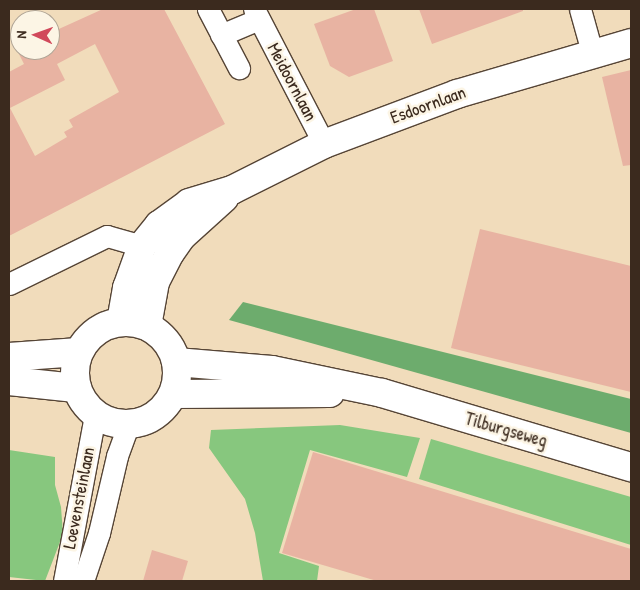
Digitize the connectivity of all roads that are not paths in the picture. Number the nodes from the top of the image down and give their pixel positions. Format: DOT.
graph roads {
  1 [pos="208,9"];
  2 [pos="580,9"];
  3 [pos="256,14"];
  4 [pos="222,35"];
  5 [pos="631,43"];
  6 [pos="592,52"];
  7 [pos="239,68"];
  8 [pos="324,144"];
  9 [pos="232,190"];
  10 [pos="142,246"];
  11 [pos="9,284"];
  12 [pos="134,324"];
  13 [pos="79,352"];
  14 [pos="9,357"];
  15 [pos="176,362"];
  16 [pos="9,382"];
  17 [pos="76,388"];
  18 [pos="382,393"];
  19 [pos="173,394"];
  20 [pos="95,415"];
  21 [pos="128,424"];
  22 [pos="631,467"];
  23 [pos="64,581"];
  24 [pos="84,581"];
  1 -- 4 [label="street"];
  2 -- 6 [label="street"];
  3 -- 4 [label="street, Meidoornlaan"];
  3 -- 8 [label="street, Meidoornlaan"];
  4 -- 7 [label="street"];
  5 -- 6 [label="main road, Esdoornlaan"];
  6 -- 8 [label="main road, Esdoornlaan"];
  8 -- 9 [label="main road, Esdoornlaan"];
  9 -- 10 [label="main road, Esdoornlaan"];
  9 -- 12 [label="main road, Esdoornlaan"];
  10 -- 11 [label="street"];
  10 -- 12 [label="main road, Esdoornlaan"];
  12 -- 13 [label="main road"];
  12 -- 15 [label="main road"];
  13 -- 14 [label="main road"];
  13 -- 17 [label="main road"];
  15 -- 18 [label="main road, Tilburgseweg"];
  15 -- 19 [label="main road"];
  16 -- 17 [label="main road"];
  17 -- 20 [label="main road"];
  18 -- 19 [label="main road, Tilburgseweg"];
  18 -- 22 [label="main road, Tilburgseweg"];
  19 -- 21 [label="main road"];
  20 -- 21 [label="main road"];
  20 -- 23 [label="street, Loevensteinlaan"];
  21 -- 24 [label="street, Loevensteinlaan"];
}
